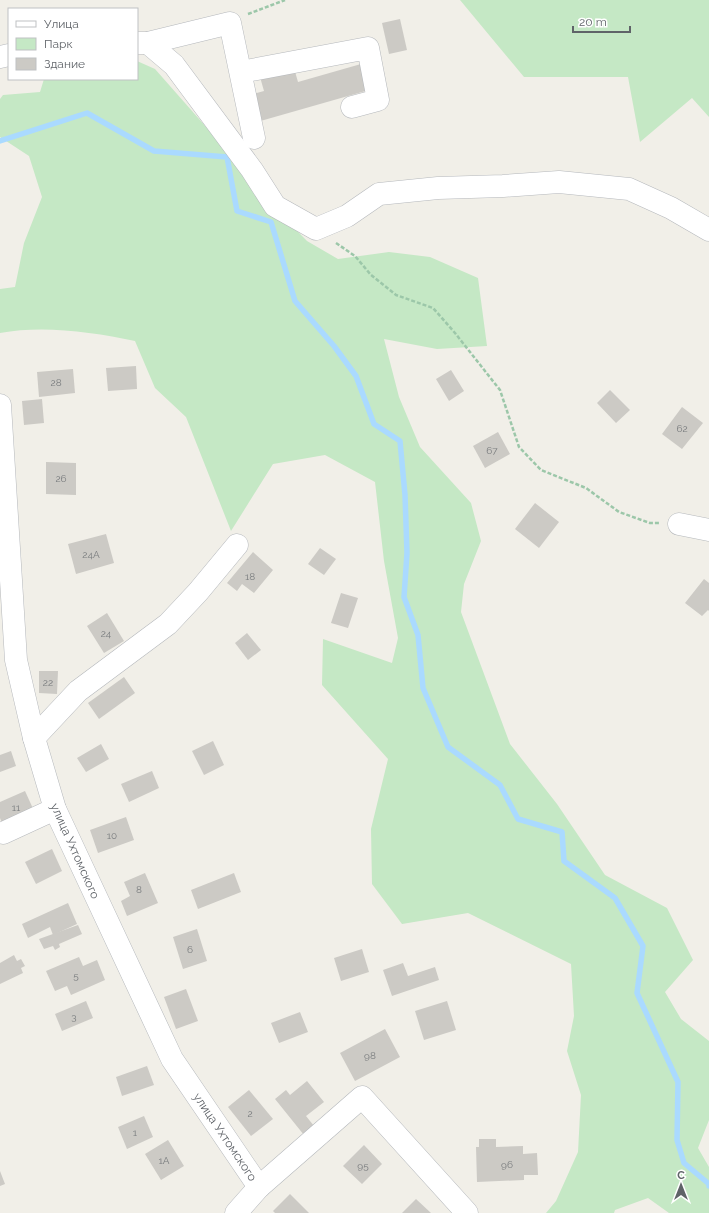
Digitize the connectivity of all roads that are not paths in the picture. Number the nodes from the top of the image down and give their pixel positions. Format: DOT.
graph roads {
  1 [pos="143,43"];
  2 [pos="241,72"];
  3 [pos="352,107"];
  4 [pos="254,138"];
  5 [pos="709,230"];
  6 [pos="0,405"];
  7 [pos="679,524"];
  8 [pos="709,530"];
  9 [pos="237,545"];
  10 [pos="34,738"];
  11 [pos="55,809"];
  12 [pos="3,834"];
  13 [pos="259,1187"];
  14 [pos="236,1213"];
  15 [pos="467,1213"];
  1 -- 2 [label="street"];
  1 -- 5 [label="street"];
  2 -- 3 [label="street"];
  2 -- 4 [label="street"];
  6 -- 10 [label="street, улица Ухтомского"];
  7 -- 8 [label="street"];
  9 -- 10 [label="street"];
  10 -- 11 [label="street, улица Ухтомского"];
  11 -- 12 [label="street"];
  11 -- 13 [label="street, улица Ухтомского"];
  13 -- 14 [label="street"];
  13 -- 15 [label="street"];
}
